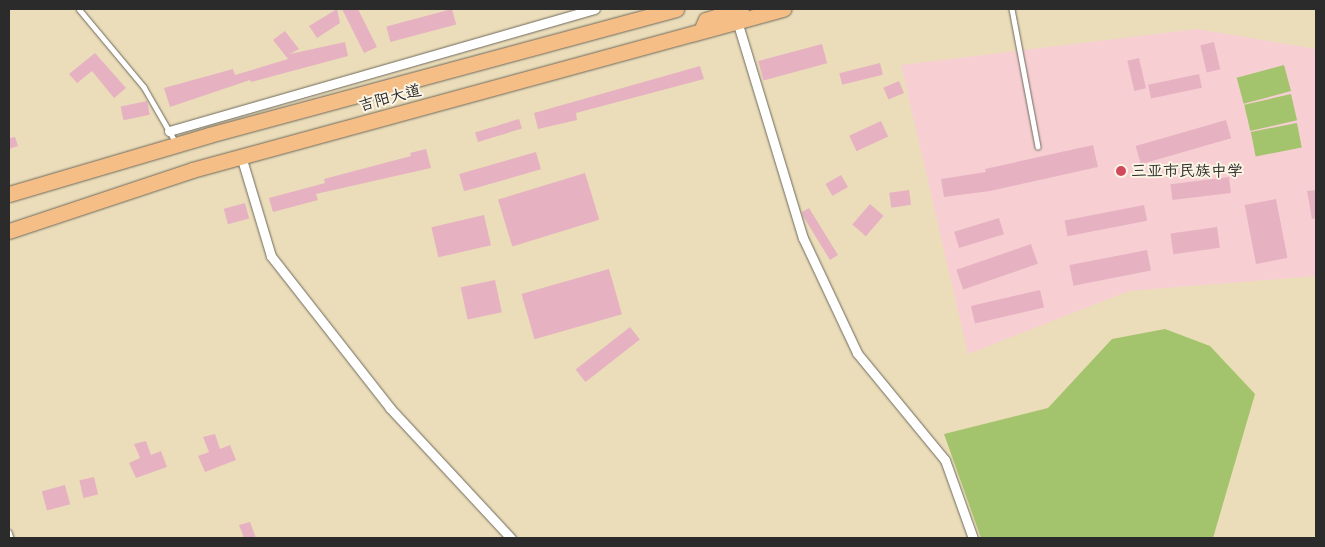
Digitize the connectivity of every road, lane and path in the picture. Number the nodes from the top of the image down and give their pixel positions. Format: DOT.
graph roads {
  1 [pos="79,9"];
  2 [pos="593,9"];
  3 [pos="676,9"];
  4 [pos="783,9"];
  5 [pos="1012,9"];
  6 [pos="739,15"];
  7 [pos="169,131"];
  8 [pos="177,145"];
  9 [pos="1038,146"];
  10 [pos="241,156"];
  11 [pos="9,194"];
  12 [pos="9,231"];
  13 [pos="9,532"];
  14 [pos="10,538"];
  15 [pos="511,538"];
  16 [pos="973,538"];
  1 -- 7 [label="lane"];
  2 -- 7 [label="street"];
  3 -- 8 [label="highway, 吉阳大道"];
  4 -- 6 [label="highway, 吉阳大道"];
  5 -- 9 [label="lane"];
  6 -- 10 [label="highway, 吉阳大道"];
  6 -- 16 [label="street"];
  7 -- 8 [label="lane"];
  8 -- 11 [label="highway, 吉阳大道"];
  10 -- 12 [label="highway, 吉阳大道"];
  10 -- 15 [label="street"];
  13 -- 14 [label="lane"];
}
